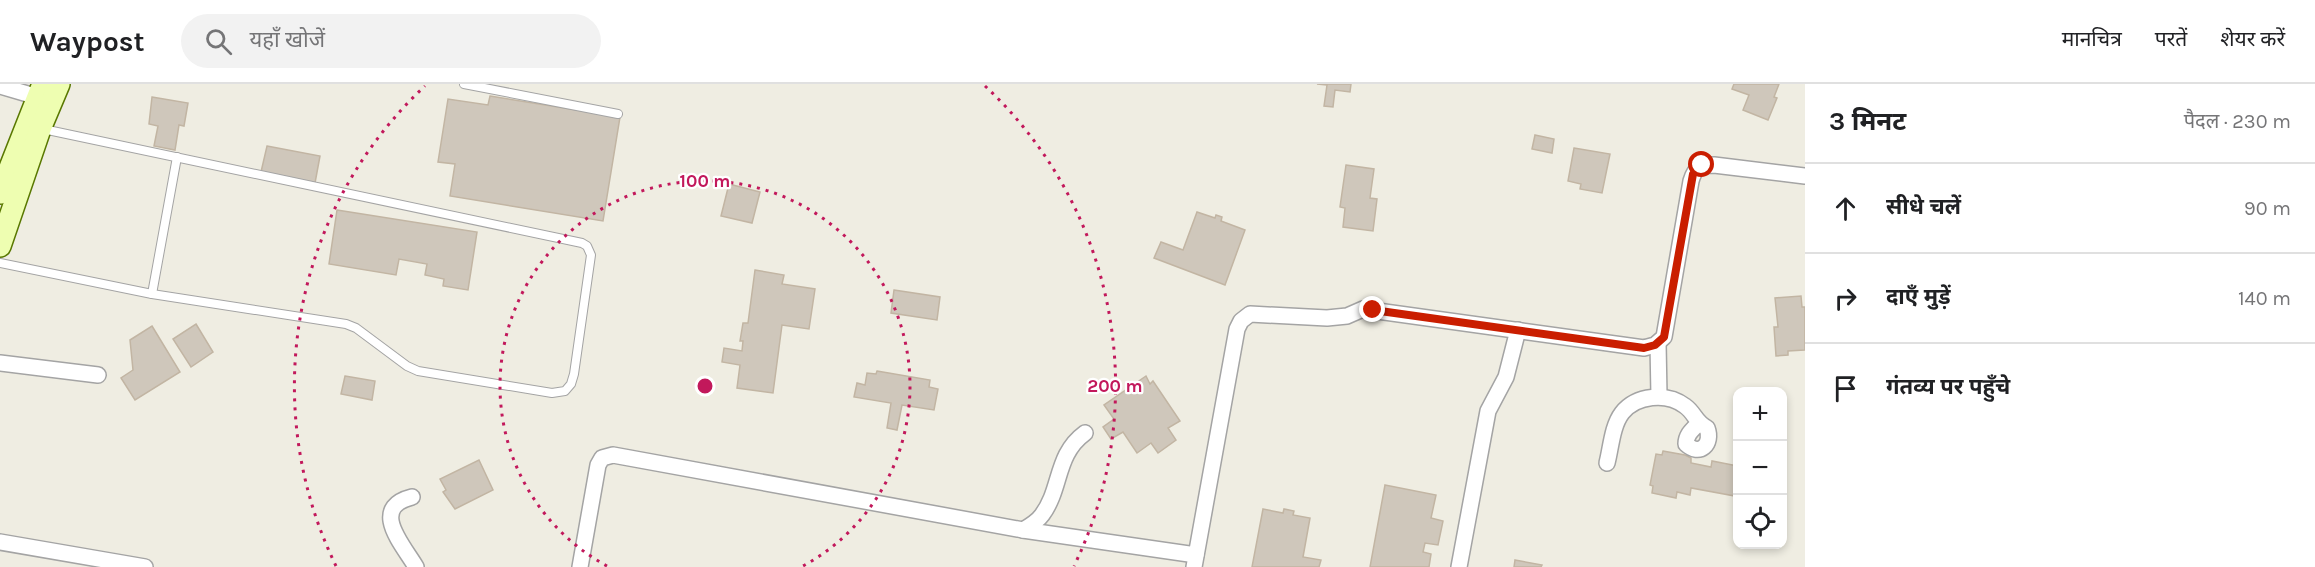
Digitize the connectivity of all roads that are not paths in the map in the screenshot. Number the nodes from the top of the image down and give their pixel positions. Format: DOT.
graph roads {
  1 [pos="59,84"];
  2 [pos="464,84"];
  3 [pos="0,86"];
  4 [pos="41,91"];
  5 [pos="618,114"];
  6 [pos="40,129"];
  7 [pos="177,157"];
  8 [pos="1805,176"];
  9 [pos="0,193"];
  10 [pos="0,246"];
  11 [pos="0,263"];
  12 [pos="152,294"];
  13 [pos="1518,330"];
  14 [pos="1658,343"];
  15 [pos="0,363"];
  16 [pos="98,375"];
  17 [pos="1659,396"];
  18 [pos="1698,424"];
  19 [pos="1085,433"];
  20 [pos="1607,463"];
  21 [pos="412,497"];
  22 [pos="1023,530"];
  23 [pos="0,542"];
  24 [pos="1195,561"];
  25 [pos="145,567"];
  26 [pos="416,567"];
  27 [pos="580,567"];
  28 [pos="1459,567"];
  1 -- 6 [label="street"];
  2 -- 5 [label="lane"];
  3 -- 4 [label="street"];
  4 -- 9 [label="street"];
  6 -- 7 [label="lane"];
  6 -- 10 [label="street"];
  7 -- 12 [label="lane"];
  7 -- 12 [label="lane"];
  8 -- 14 [label="street"];
  11 -- 12 [label="lane"];
  13 -- 14 [label="street"];
  13 -- 24 [label="street"];
  13 -- 28 [label="street"];
  14 -- 17 [label="street"];
  15 -- 16 [label="street"];
  17 -- 18 [label="street"];
  17 -- 20 [label="street"];
  19 -- 22 [label="street"];
  21 -- 26 [label="street"];
  22 -- 24 [label="street"];
  22 -- 27 [label="street"];
  23 -- 25 [label="street"];
}
